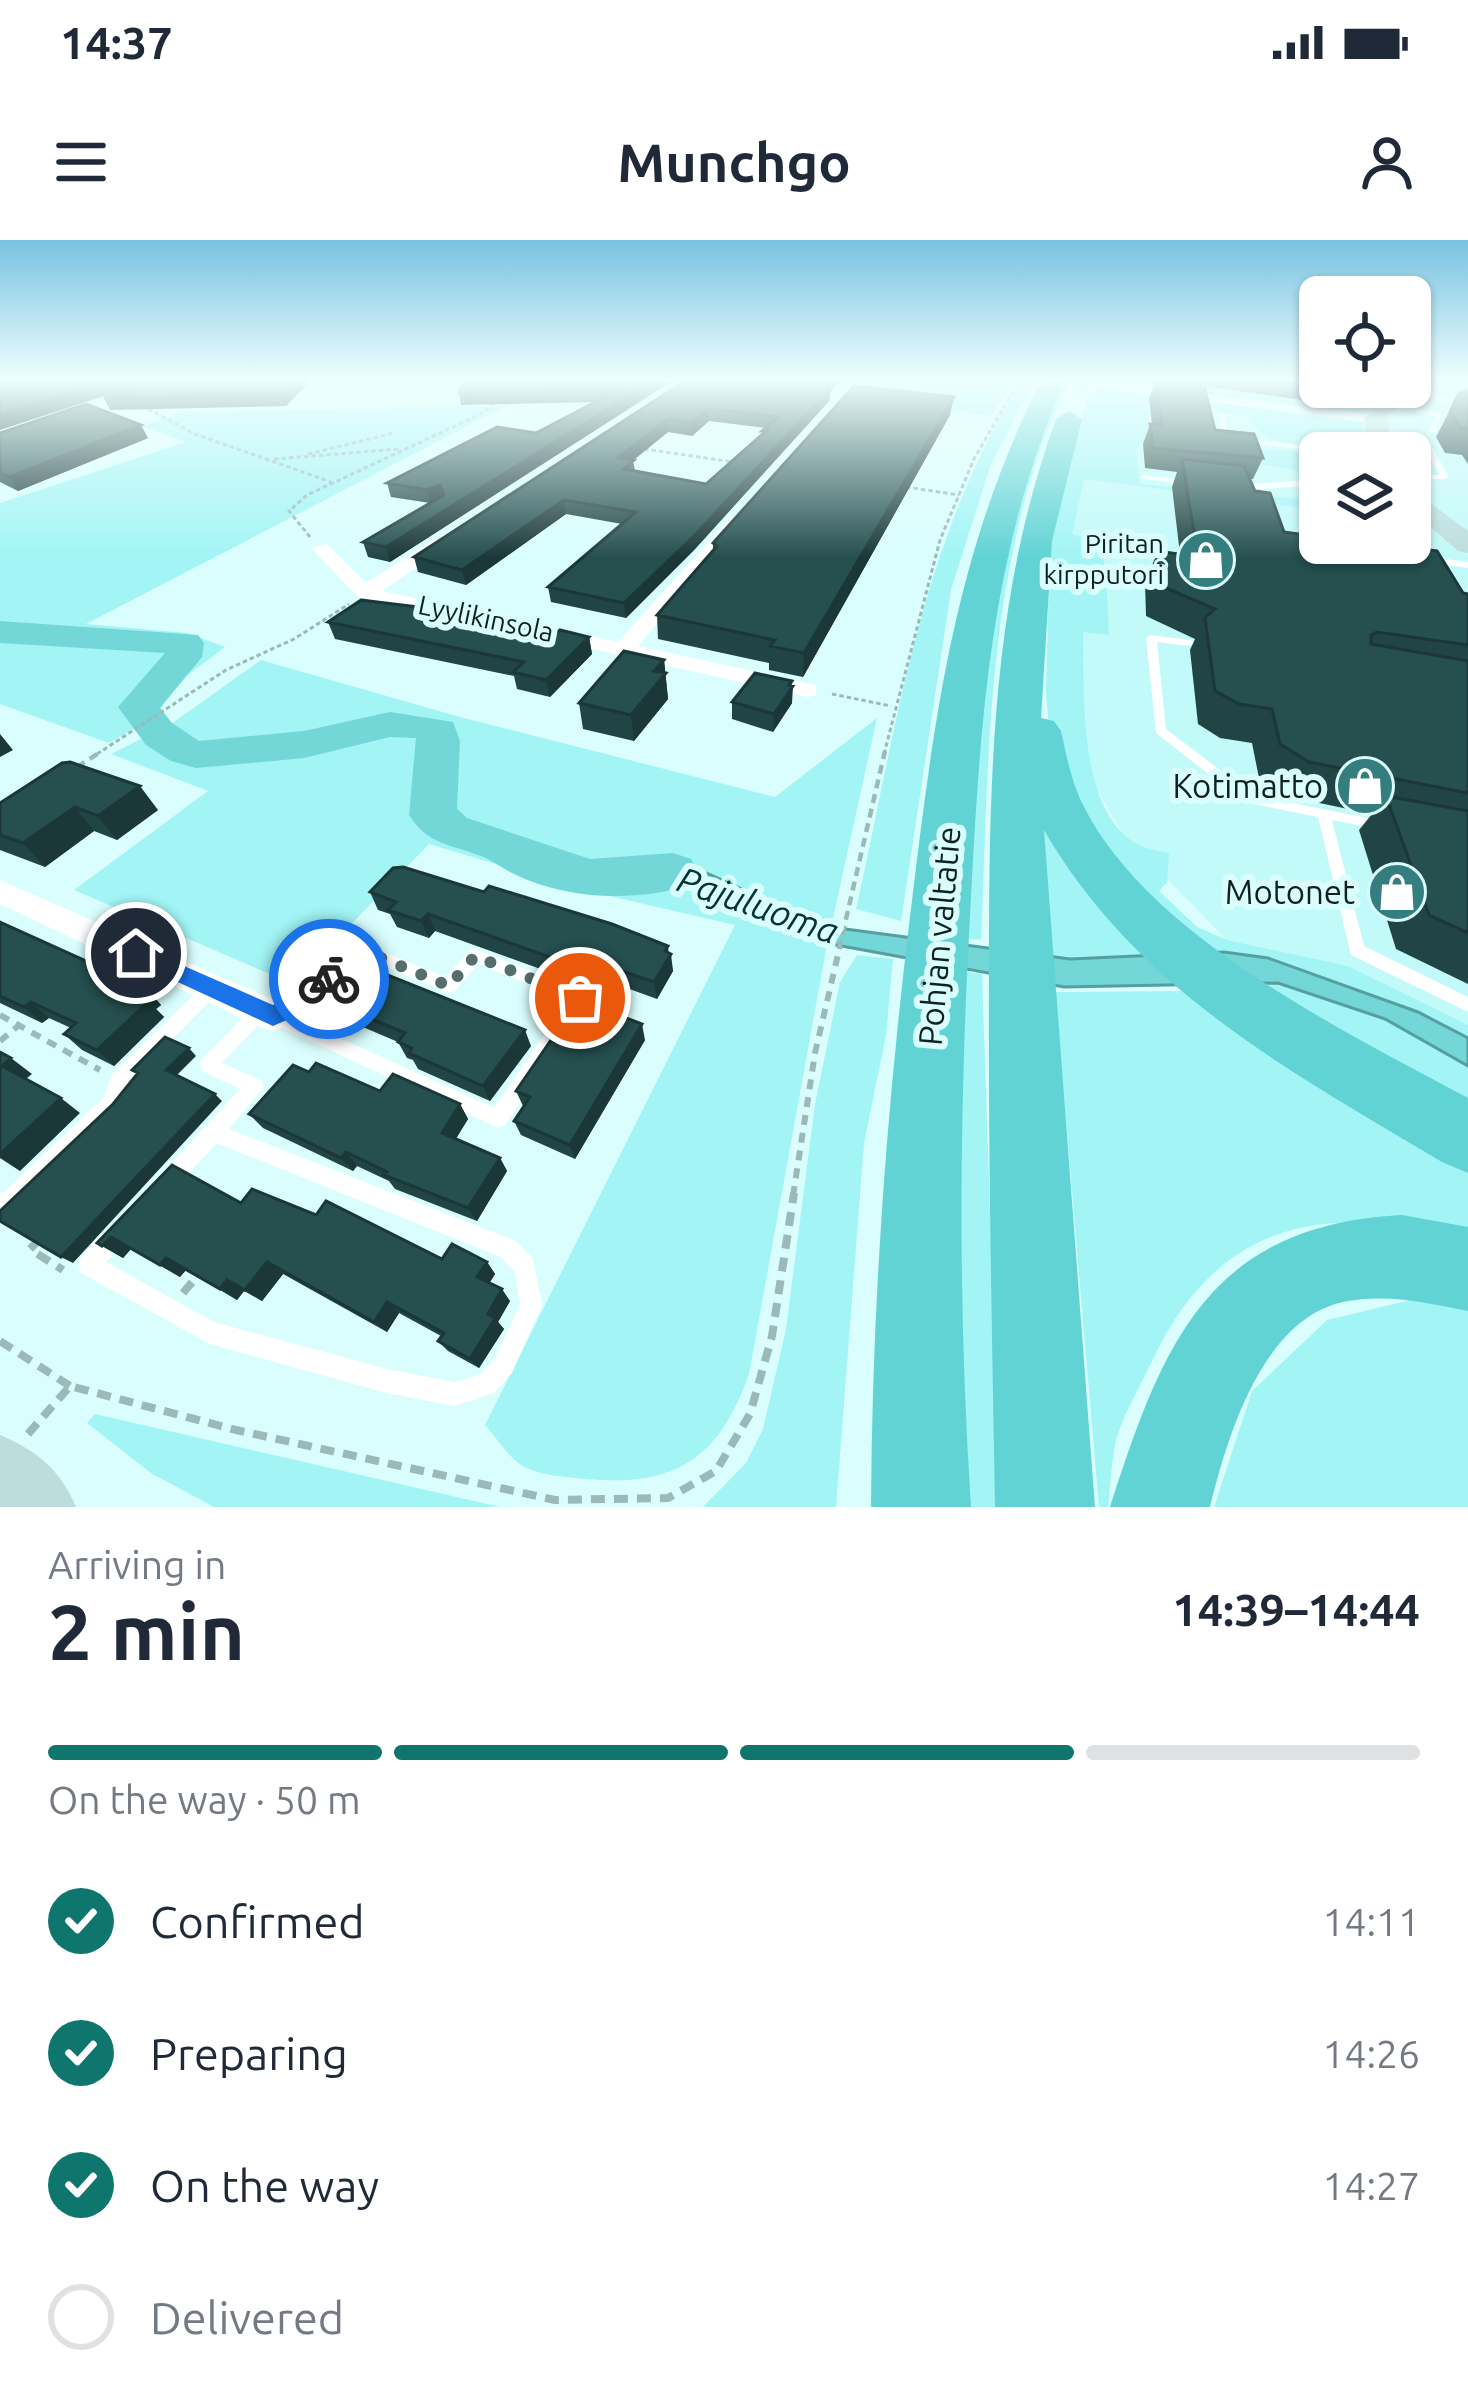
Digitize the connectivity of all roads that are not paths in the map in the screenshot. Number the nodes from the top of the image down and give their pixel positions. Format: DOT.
graph roads {
  1 [pos="1023,440"];
  2 [pos="1068,440"];
  3 [pos="1243,440"];
  4 [pos="1299,447"];
  5 [pos="1431,452"];
  6 [pos="1145,477"];
  7 [pos="1431,477"];
  8 [pos="1299,481"];
  9 [pos="754,502"];
  10 [pos="1431,514"];
  11 [pos="460,530"];
  12 [pos="1468,545"];
  13 [pos="320,548"];
  14 [pos="1431,560"];
  15 [pos="1468,565"];
  16 [pos="365,593"];
  17 [pos="1190,643"];
  18 [pos="624,650"];
  19 [pos="1021,657"];
  20 [pos="808,690"];
  21 [pos="1324,814"];
  22 [pos="1406,830"];
  23 [pos="0,891"];
  24 [pos="212,988"];
  25 [pos="1468,1005"];
  26 [pos="267,1013"];
  27 [pos="213,1132"];
  28 [pos="1468,1137"];
  29 [pos="0,1202"];
  30 [pos="1468,1269"];
  31 [pos="916,1297"];
  32 [pos="0,1473"];
  33 [pos="37,1507"];
  34 [pos="888,1507"];
  35 [pos="921,1507"];
  36 [pos="1045,1507"];
  37 [pos="1160,1507"];
  1 -- 31 [label="highway, Pohjan valtatie"];
  2 -- 19 [label="highway, Pohjan valtatie"];
  3 -- 4 [label="lane"];
  5 -- 7 [label="lane"];
  6 -- 8 [label="lane"];
  9 -- 18 [label="street"];
  10 -- 12 [label="street"];
  11 -- 16 [label="street"];
  13 -- 16 [label="street"];
  14 -- 15 [label="lane"];
  16 -- 18 [label="street, Lyylikinsola"];
  17 -- 21 [label="lane"];
  18 -- 20 [label="street, Lyylikinsola"];
  19 -- 28 [label="highway"];
  19 -- 36 [label="highway, Pohjan valtatie"];
  21 -- 22 [label="lane"];
  21 -- 25 [label="lane"];
  23 -- 24 [label="street"];
  24 -- 26 [label="street"];
  24 -- 29 [label="lane"];
  26 -- 26 [label="lane"];
  26 -- 27 [label="lane"];
  27 -- 27 [label="lane"];
  30 -- 37 [label="highway"];
  31 -- 34 [label="highway"];
  31 -- 35 [label="highway, Pohjan valtatie"];
  32 -- 33 [label="street"];
}
